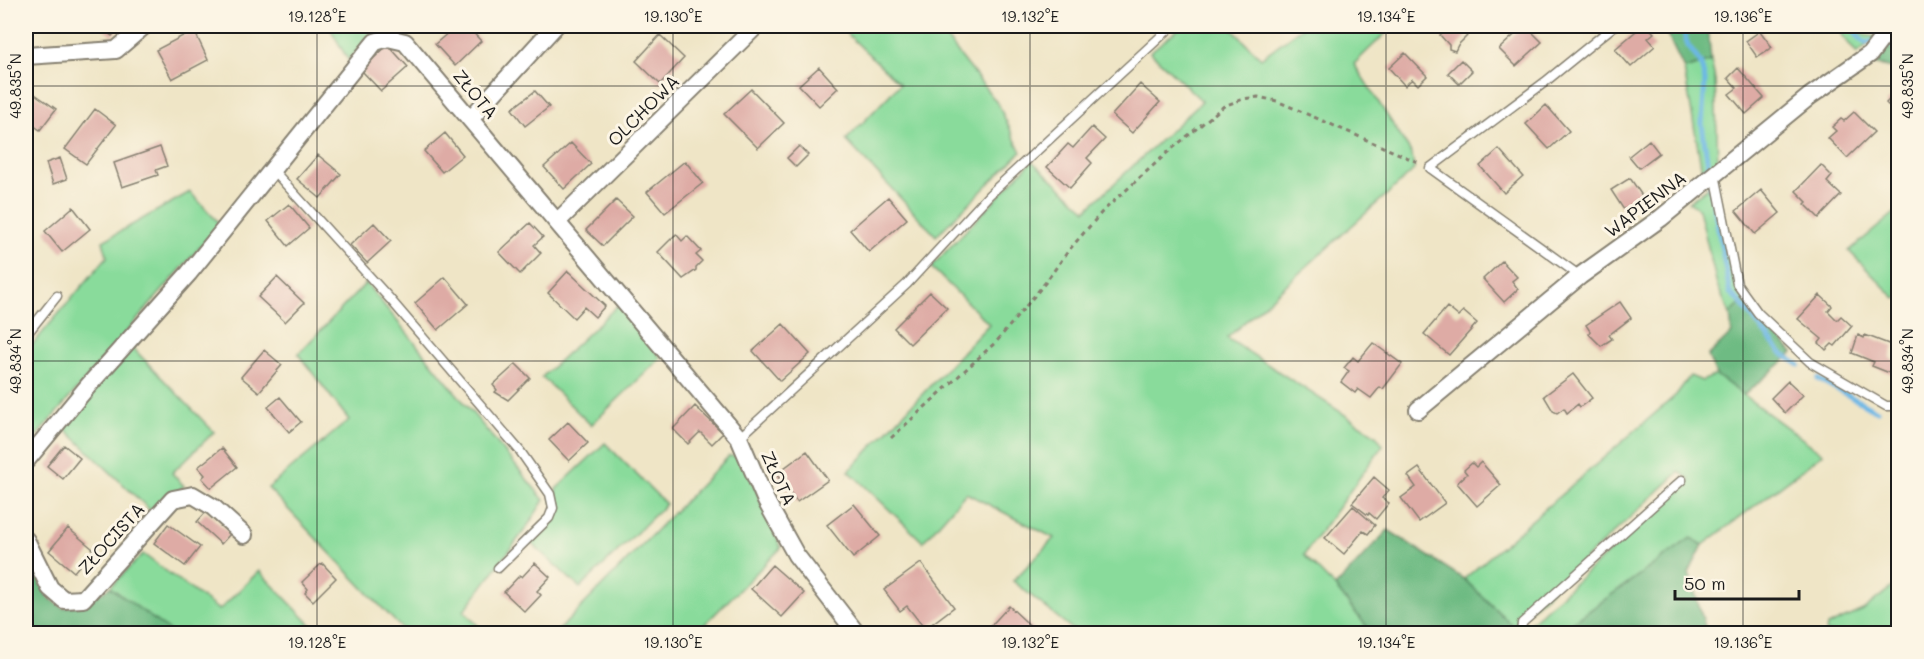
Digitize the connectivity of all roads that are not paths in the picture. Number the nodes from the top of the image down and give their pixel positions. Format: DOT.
graph roads {
  1 [pos="144,26"];
  2 [pos="555,26"];
  3 [pos="756,26"];
  4 [pos="1172,26"];
  5 [pos="1614,26"];
  6 [pos="1891,26"];
  7 [pos="26,56"];
  8 [pos="471,118"];
  9 [pos="272,168"];
  10 [pos="1715,174"];
  11 [pos="556,222"];
  12 [pos="1580,276"];
  13 [pos="57,296"];
  14 [pos="26,335"];
  15 [pos="1899,406"];
  16 [pos="1418,410"];
  17 [pos="739,438"];
  18 [pos="26,461"];
  19 [pos="1682,480"];
  20 [pos="244,535"];
  21 [pos="26,540"];
  22 [pos="498,568"];
  23 [pos="857,633"];
  24 [pos="1521,633"];
  1 -- 7 [label="street"];
  2 -- 8 [label="street"];
  3 -- 11 [label="street, OLCHOWA"];
  4 -- 17 [label="lane"];
  5 -- 12 [label="lane"];
  6 -- 10 [label="street, WAPIENNA"];
  8 -- 9 [label="street, ZŁOTA"];
  8 -- 11 [label="street, ZŁOTA"];
  9 -- 18 [label="street, ZŁOTA"];
  9 -- 22 [label="lane"];
  10 -- 12 [label="street, WAPIENNA"];
  10 -- 15 [label="lane"];
  11 -- 17 [label="street, ZŁOTA"];
  12 -- 16 [label="street, WAPIENNA"];
  13 -- 14 [label="lane"];
  17 -- 23 [label="street, ZŁOTA"];
  19 -- 24 [label="lane"];
  20 -- 21 [label="street, ZŁOCISTA"];
}
